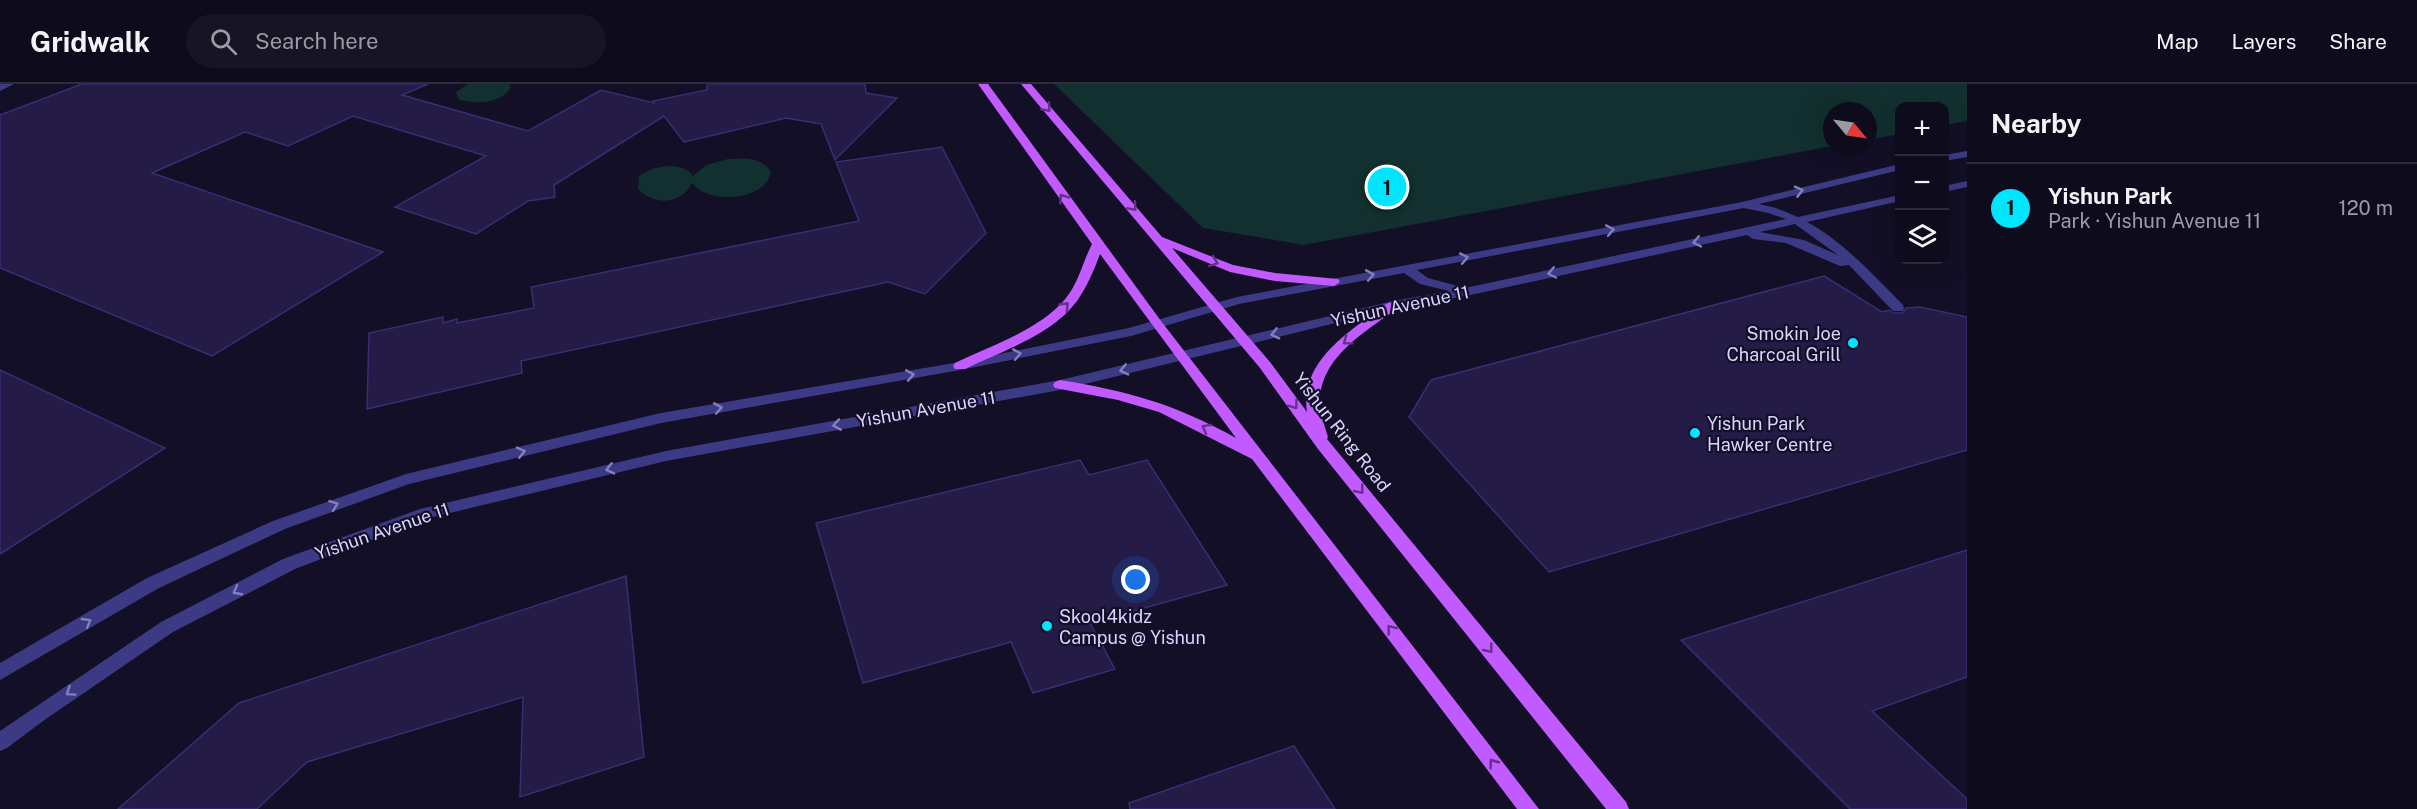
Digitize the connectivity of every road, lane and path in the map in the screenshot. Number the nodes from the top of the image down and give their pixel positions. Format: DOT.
graph roads {
  1 [pos="9,84"];
  2 [pos="983,84"];
  3 [pos="1026,84"];
  4 [pos="0,87"];
  5 [pos="1967,154"];
  6 [pos="1949,157"];
  7 [pos="1895,168"];
  8 [pos="1967,184"];
  9 [pos="1949,188"];
  10 [pos="1895,199"];
  11 [pos="1742,205"];
  12 [pos="1795,220"];
  13 [pos="1731,235"];
  14 [pos="1160,239"];
  15 [pos="1097,245"];
  16 [pos="1407,269"];
  17 [pos="1863,272"];
  18 [pos="1334,282"];
  19 [pos="1466,292"];
  20 [pos="1393,305"];
  21 [pos="1217,307"];
  22 [pos="1898,308"];
  23 [pos="1156,324"];
  24 [pos="1245,341"];
  25 [pos="1181,357"];
  26 [pos="960,366"];
  27 [pos="1060,385"];
  28 [pos="1323,445"];
  29 [pos="1257,457"];
  30 [pos="0,672"];
  31 [pos="0,742"];
  32 [pos="1529,809"];
  33 [pos="1619,809"];
  1 -- 4 [label="street"];
  15 -- 2 [label="main road, one-way"];
  3 -- 14 [label="main road, Yishun Ring Road, one-way"];
  5 -- 6 [label="street"];
  11 -- 7 [label="street, Yishun Avenue 11, one-way"];
  8 -- 9 [label="street"];
  10 -- 12 [label="street, Yishun Avenue 11"];
  11 -- 12 [label="street"];
  16 -- 11 [label="street, Yishun Avenue 11, one-way"];
  12 -- 13 [label="street, Yishun Avenue 11"];
  12 -- 17 [label="street"];
  13 -- 17 [label="street"];
  13 -- 19 [label="street, Yishun Avenue 11, one-way"];
  14 -- 18 [label="main road, one-way"];
  14 -- 21 [label="main road, Yishun Ring Road"];
  15 -- 23 [label="main road"];
  26 -- 15 [label="main road, one-way"];
  18 -- 16 [label="street, Yishun Avenue 11, one-way"];
  16 -- 19 [label="street"];
  17 -- 22 [label="street"];
  18 -- 21 [label="street, Yishun Avenue 11"];
  19 -- 20 [label="street, Yishun Avenue 11"];
  20 -- 24 [label="street, Yishun Avenue 11, one-way"];
  20 -- 28 [label="main road, one-way"];
  21 -- 23 [label="street, Yishun Avenue 11"];
  21 -- 24 [label="main road, Yishun Ring Road"];
  23 -- 25 [label="main road"];
  26 -- 23 [label="street, Yishun Avenue 11, one-way"];
  24 -- 25 [label="street, Yishun Avenue 11"];
  24 -- 28 [label="main road, Yishun Ring Road, one-way"];
  25 -- 27 [label="street, Yishun Avenue 11, one-way"];
  25 -- 29 [label="main road"];
  30 -- 26 [label="street, Yishun Avenue 11, one-way"];
  29 -- 27 [label="main road, one-way"];
  27 -- 31 [label="street, Yishun Avenue 11, one-way"];
  28 -- 33 [label="main road, Yishun Ring Road, one-way"];
  32 -- 29 [label="main road, one-way"];
}
